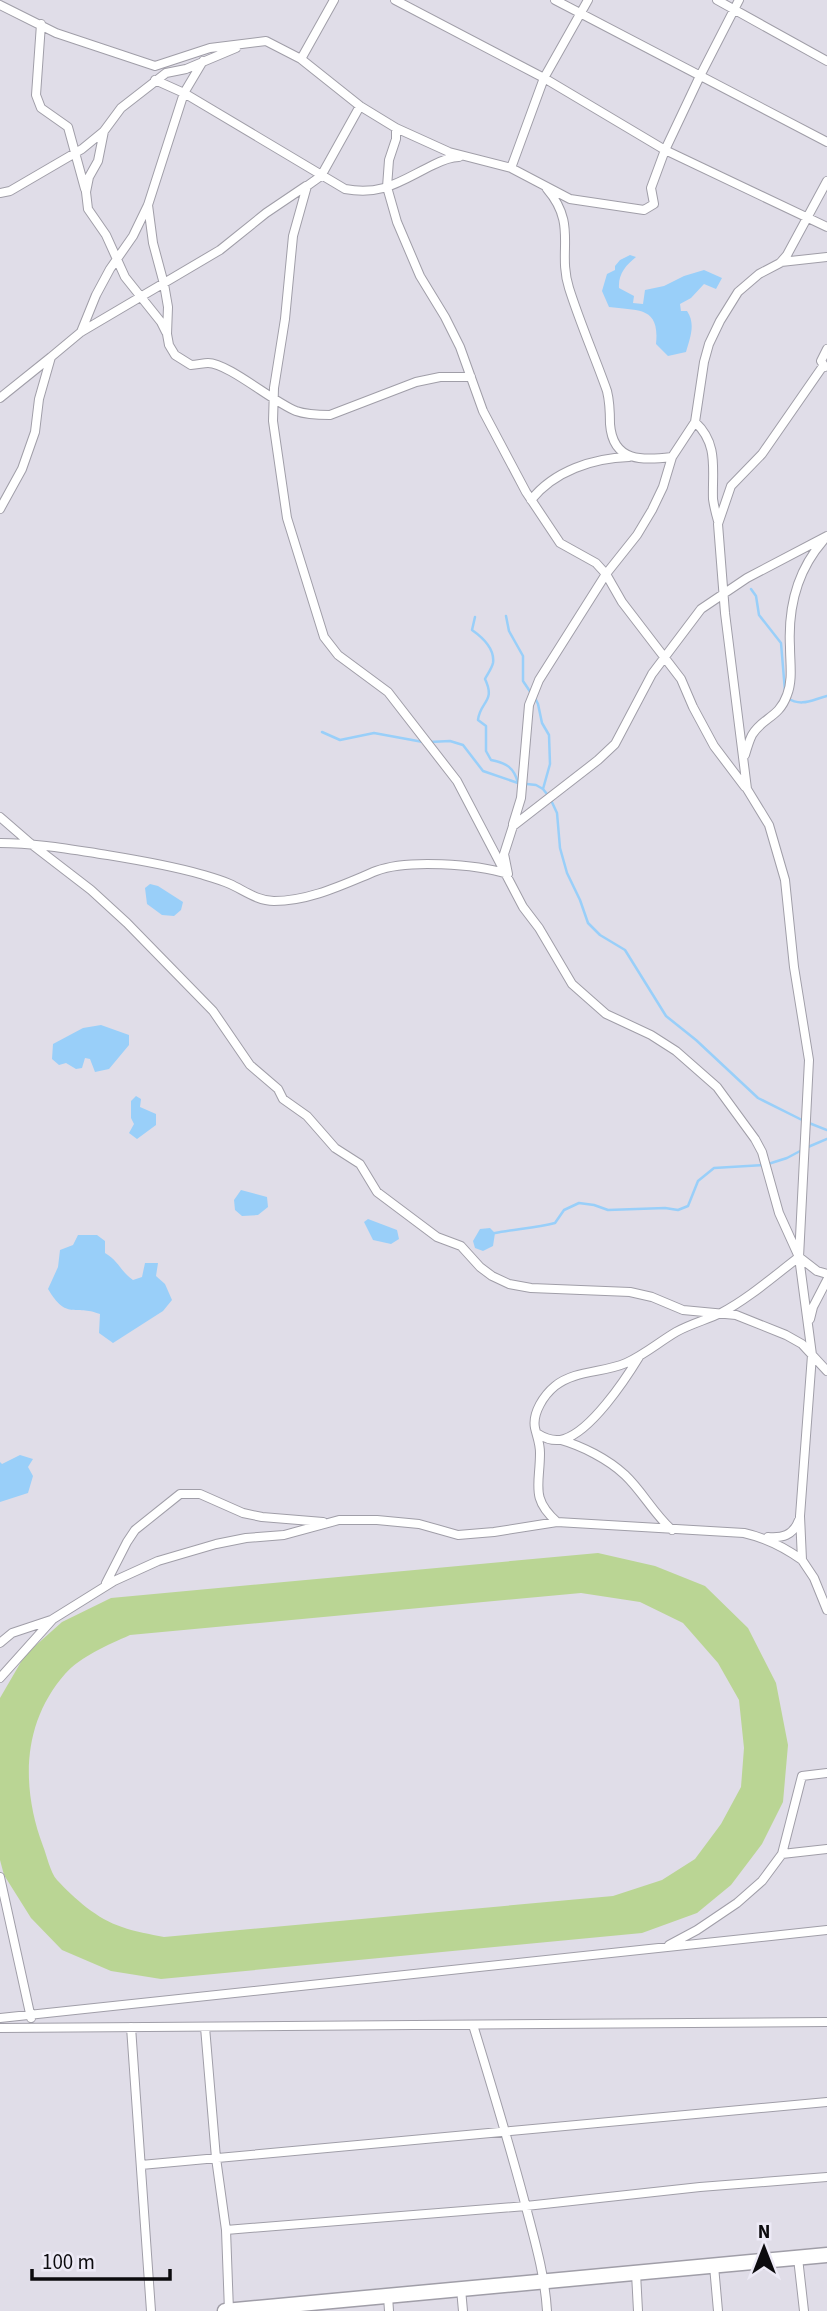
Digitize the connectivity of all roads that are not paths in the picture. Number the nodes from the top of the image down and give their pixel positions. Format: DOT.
graph roads {
  1 [pos="334,0"];
  2 [pos="395,0"];
  3 [pos="555,0"];
  4 [pos="588,0"];
  5 [pos="717,0"];
  6 [pos="739,0"];
  7 [pos="0,5"];
  8 [pos="734,11"];
  9 [pos="580,13"];
  10 [pos="41,24"];
  11 [pos="266,41"];
  12 [pos="301,60"];
  13 [pos="203,61"];
  14 [pos="827,61"];
  15 [pos="700,76"];
  16 [pos="544,78"];
  17 [pos="155,80"];
  18 [pos="184,93"];
  19 [pos="360,106"];
  20 [pos="396,128"];
  21 [pos="104,131"];
  22 [pos="827,142"];
  23 [pos="665,150"];
  24 [pos="74,153"];
  25 [pos="471,158"];
  26 [pos="511,168"];
  27 [pos="321,176"];
  28 [pos="827,181"];
  29 [pos="542,184"];
  30 [pos="307,186"];
  31 [pos="387,187"];
  32 [pos="86,192"];
  33 [pos="0,194"];
  34 [pos="148,205"];
  35 [pos="808,217"];
  36 [pos="827,227"];
  37 [pos="827,257"];
  38 [pos="116,260"];
  39 [pos="780,263"];
  40 [pos="164,284"];
  41 [pos="141,297"];
  42 [pos="82,332"];
  43 [pos="167,334"];
  44 [pos="827,349"];
  45 [pos="51,357"];
  46 [pos="825,367"];
  47 [pos="471,377"];
  48 [pos="0,398"];
  49 [pos="274,399"];
  50 [pos="695,422"];
  51 [pos="632,457"];
  52 [pos="672,457"];
  53 [pos="531,500"];
  54 [pos="0,509"];
  55 [pos="718,524"];
  56 [pos="827,536"];
  57 [pos="606,574"];
  58 [pos="724,592"];
  59 [pos="665,655"];
  60 [pos="744,757"];
  61 [pos="747,789"];
  62 [pos="0,817"];
  63 [pos="513,826"];
  64 [pos="0,843"];
  65 [pos="30,843"];
  66 [pos="508,874"];
  67 [pos="799,1257"];
  68 [pos="827,1274"];
  69 [pos="827,1280"];
  70 [pos="722,1312"];
  71 [pos="809,1326"];
  72 [pos="813,1354"];
  73 [pos="639,1357"];
  74 [pos="827,1371"];
  75 [pos="537,1434"];
  76 [pos="561,1440"];
  77 [pos="800,1516"];
  78 [pos="326,1522"];
  79 [pos="556,1522"];
  80 [pos="672,1530"];
  81 [pos="761,1536"];
  82 [pos="802,1560"];
  83 [pos="104,1586"];
  84 [pos="827,1610"];
  85 [pos="53,1619"];
  86 [pos="0,1643"];
  87 [pos="0,1678"];
  88 [pos="827,1773"];
  89 [pos="827,1849"];
  90 [pos="782,1854"];
  91 [pos="0,1877"];
  92 [pos="827,1930"];
  93 [pos="663,1948"];
  94 [pos="30,2015"];
  95 [pos="0,2018"];
  96 [pos="827,2022"];
  97 [pos="473,2025"];
  98 [pos="131,2027"];
  99 [pos="205,2027"];
  100 [pos="0,2028"];
  101 [pos="38,2028"];
  102 [pos="827,2102"];
  103 [pos="505,2130"];
  104 [pos="216,2158"];
  105 [pos="141,2165"];
  106 [pos="827,2177"];
  107 [pos="526,2206"];
  108 [pos="226,2230"];
  109 [pos="827,2255"];
  110 [pos="798,2258"];
  111 [pos="714,2266"];
  112 [pos="636,2273"];
  113 [pos="545,2281"];
  114 [pos="461,2289"];
  115 [pos="388,2296"];
  116 [pos="151,2311"];
  117 [pos="227,2311"];
  118 [pos="389,2311"];
  119 [pos="463,2311"];
  120 [pos="547,2311"];
  121 [pos="638,2311"];
  122 [pos="718,2311"];
  123 [pos="804,2311"];
  1 -- 12 [label="street"];
  2 -- 16 [label="street"];
  3 -- 9 [label="street"];
  4 -- 9 [label="street"];
  5 -- 8 [label="street"];
  6 -- 8 [label="street"];
  7 -- 10 [label="street"];
  8 -- 14 [label="street"];
  8 -- 15 [label="street"];
  9 -- 15 [label="street"];
  9 -- 16 [label="street"];
  10 -- 11 [label="street"];
  10 -- 24 [label="street"];
  11 -- 12 [label="street"];
  11 -- 13 [label="street"];
  12 -- 19 [label="street"];
  13 -- 17 [label="street"];
  13 -- 18 [label="street"];
  15 -- 22 [label="street"];
  15 -- 23 [label="street"];
  16 -- 23 [label="street"];
  16 -- 26 [label="street"];
  17 -- 18 [label="street"];
  17 -- 21 [label="street"];
  18 -- 27 [label="street"];
  18 -- 34 [label="street"];
  19 -- 20 [label="street"];
  19 -- 27 [label="street"];
  20 -- 25 [label="street"];
  20 -- 31 [label="street"];
  21 -- 24 [label="street"];
  21 -- 32 [label="street"];
  23 -- 29 [label="street"];
  23 -- 35 [label="street"];
  24 -- 32 [label="street"];
  24 -- 33 [label="street"];
  25 -- 26 [label="street"];
  25 -- 31 [label="street"];
  26 -- 29 [label="street"];
  27 -- 30 [label="street"];
  27 -- 31 [label="street"];
  28 -- 35 [label="street"];
  29 -- 51 [label="street"];
  30 -- 40 [label="street"];
  30 -- 49 [label="street"];
  31 -- 47 [label="street"];
  32 -- 38 [label="street"];
  34 -- 38 [label="street"];
  34 -- 40 [label="street"];
  35 -- 36 [label="street"];
  35 -- 39 [label="street"];
  37 -- 39 [label="street"];
  38 -- 41 [label="street"];
  38 -- 42 [label="street"];
  39 -- 50 [label="street"];
  40 -- 41 [label="street"];
  40 -- 43 [label="street"];
  41 -- 42 [label="street"];
  41 -- 43 [label="street"];
  42 -- 45 [label="street"];
  43 -- 49 [label="street"];
  44 -- 46 [label="street"];
  45 -- 48 [label="street"];
  45 -- 54 [label="street"];
  46 -- 55 [label="street"];
  47 -- 49 [label="street"];
  47 -- 53 [label="street"];
  49 -- 66 [label="street"];
  50 -- 52 [label="street"];
  50 -- 55 [label="street"];
  51 -- 52 [label="street"];
  51 -- 53 [label="street"];
  52 -- 57 [label="street"];
  53 -- 57 [label="street"];
  55 -- 58 [label="street"];
  56 -- 58 [label="street"];
  56 -- 60 [label="street"];
  57 -- 59 [label="street"];
  57 -- 63 [label="street"];
  58 -- 59 [label="street"];
  58 -- 60 [label="street"];
  59 -- 61 [label="street"];
  59 -- 63 [label="street"];
  60 -- 61 [label="street"];
  61 -- 67 [label="street"];
  62 -- 65 [label="street"];
  63 -- 66 [label="street"];
  64 -- 65 [label="street"];
  65 -- 66 [label="street"];
  65 -- 70 [label="street"];
  66 -- 67 [label="street"];
  67 -- 68 [label="street"];
  67 -- 70 [label="street"];
  67 -- 71 [label="street"];
  69 -- 71 [label="street"];
  70 -- 72 [label="street"];
  70 -- 73 [label="street"];
  71 -- 72 [label="street"];
  72 -- 74 [label="street"];
  72 -- 77 [label="street"];
  73 -- 75 [label="street"];
  73 -- 76 [label="street"];
  75 -- 76 [label="street"];
  75 -- 79 [label="street"];
  76 -- 80 [label="street"];
  77 -- 81 [label="street"];
  77 -- 82 [label="street"];
  78 -- 79 [label="street"];
  78 -- 83 [label="street"];
  78 -- 83 [label="street"];
  79 -- 80 [label="street"];
  80 -- 81 [label="street"];
  81 -- 82 [label="street"];
  82 -- 84 [label="street"];
  83 -- 85 [label="street"];
  85 -- 86 [label="street"];
  85 -- 87 [label="street"];
  88 -- 90 [label="street"];
  89 -- 90 [label="street"];
  90 -- 93 [label="street"];
  91 -- 94 [label="street"];
  92 -- 93 [label="street"];
  93 -- 94 [label="street"];
  94 -- 95 [label="street"];
  94 -- 101 [label="street"];
  96 -- 97 [label="street"];
  97 -- 99 [label="street"];
  97 -- 103 [label="street"];
  98 -- 99 [label="street"];
  98 -- 101 [label="street"];
  98 -- 105 [label="street"];
  99 -- 104 [label="street"];
  100 -- 101 [label="street"];
  102 -- 103 [label="street"];
  103 -- 104 [label="street"];
  103 -- 107 [label="street"];
  104 -- 105 [label="street"];
  104 -- 108 [label="street"];
  105 -- 116 [label="street"];
  106 -- 107 [label="street"];
  107 -- 108 [label="street"];
  107 -- 113 [label="street"];
  108 -- 117 [label="street"];
  109 -- 110 [label="highway"];
  110 -- 111 [label="highway"];
  110 -- 123 [label="street"];
  111 -- 112 [label="highway"];
  111 -- 122 [label="street"];
  112 -- 113 [label="highway"];
  112 -- 121 [label="street"];
  113 -- 114 [label="highway"];
  113 -- 120 [label="street"];
  114 -- 115 [label="highway"];
  114 -- 119 [label="street"];
  115 -- 117 [label="highway"];
  115 -- 118 [label="street"];
}
